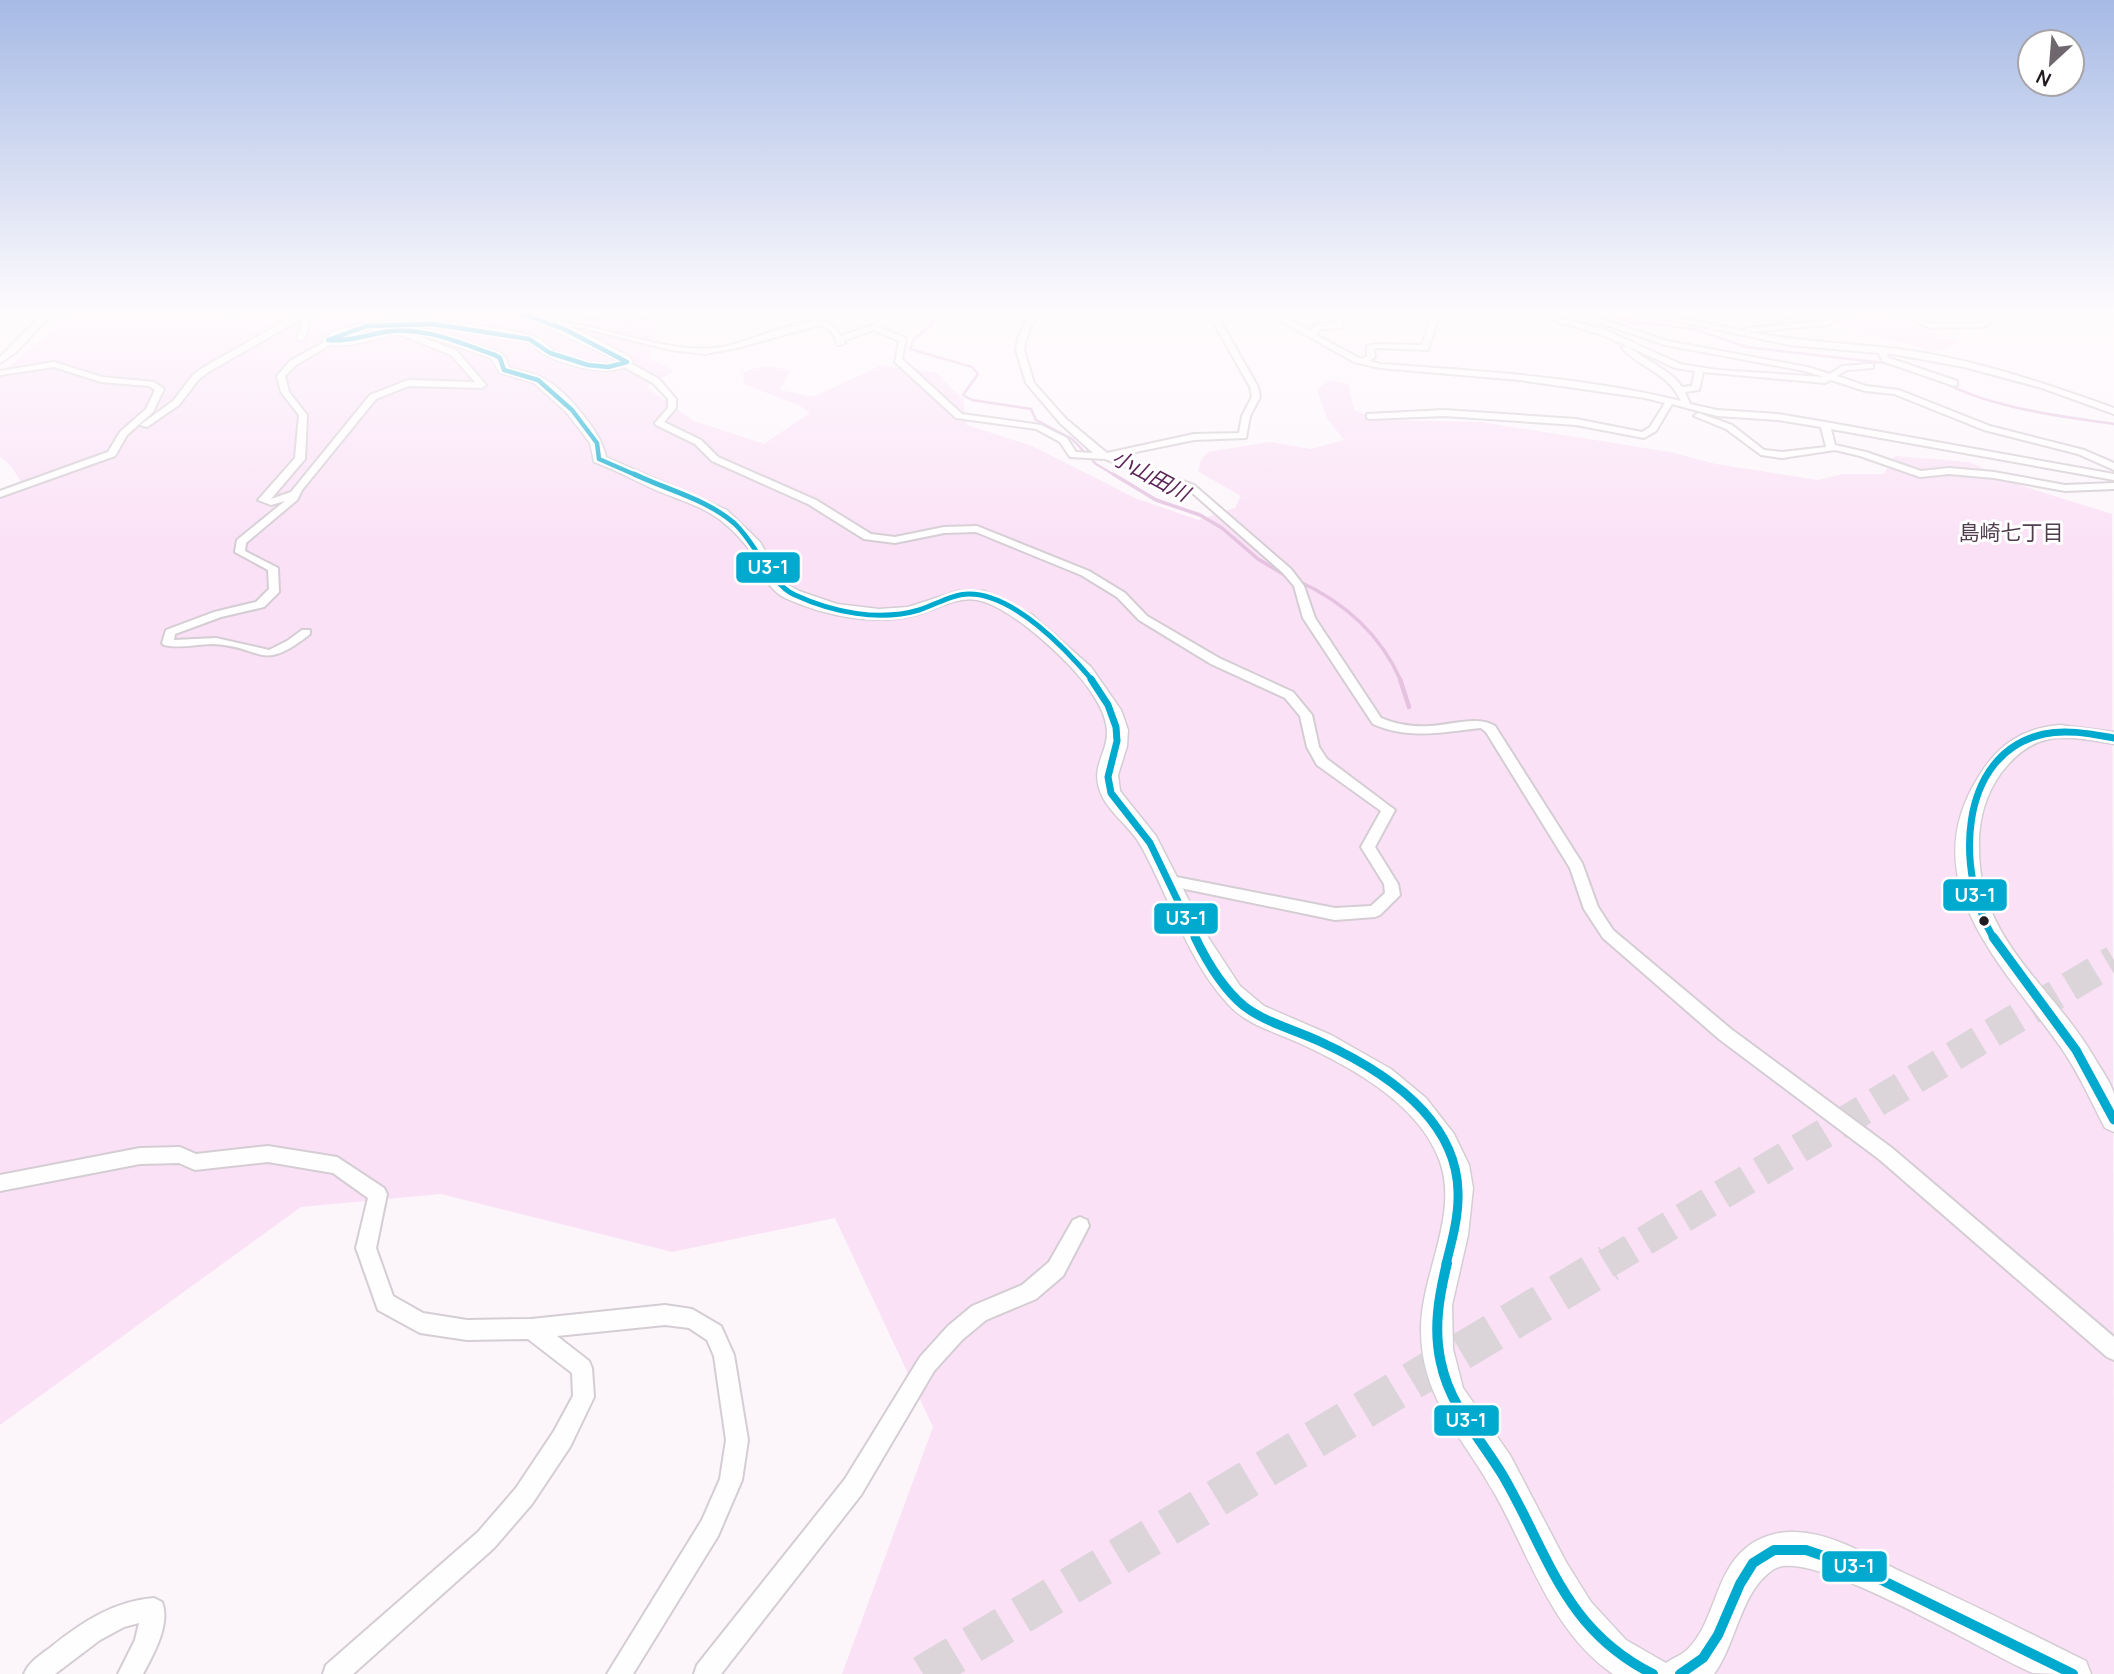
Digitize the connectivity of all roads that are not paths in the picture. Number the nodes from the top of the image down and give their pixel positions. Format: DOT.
graph roads {
  1 [pos="159,391"];
  2 [pos="185,391"];
  3 [pos="285,391"];
  4 [pos="388,391"];
  5 [pos="551,391"];
  6 [pos="666,391"];
  7 [pos="930,391"];
  8 [pos="1037,391"];
  9 [pos="1255,391"];
  10 [pos="1609,391"];
  11 [pos="1682,391"];
  12 [pos="1889,391"];
  13 [pos="2059,391"];
  14 [pos="1670,401"];
  15 [pos="1689,407"];
  16 [pos="2114,411"];
  17 [pos="1370,416"];
  18 [pos="1825,425"];
  19 [pos="124,436"];
  20 [pos="1832,447"];
  21 [pos="1099,456"];
  22 [pos="2114,467"];
  23 [pos="2114,477"];
  24 [pos="2114,486"];
  25 [pos="3,489"];
  26 [pos="295,494"];
  27 [pos="306,632"];
  28 [pos="2114,738"];
  29 [pos="1166,880"];
  30 [pos="2114,1120"];
  31 [pos="0,1183"];
  32 [pos="1080,1226"];
  33 [pos="531,1329"];
  34 [pos="2114,1350"];
  35 [pos="36,1674"];
  36 [pos="130,1674"];
  37 [pos="335,1674"];
  38 [pos="619,1674"];
  39 [pos="706,1674"];
  40 [pos="1653,1674"];
  41 [pos="1680,1674"];
  42 [pos="2073,1674"];
  1 -- 19 [label="street"];
  2 -- 19 [label="street"];
  3 -- 26 [label="street"];
  4 -- 26 [label="street"];
  5 -- 29 [label="main road"];
  6 -- 29 [label="street"];
  7 -- 21 [label="street"];
  8 -- 21 [label="street"];
  9 -- 21 [label="street"];
  10 -- 14 [label="street"];
  11 -- 15 [label="street"];
  12 -- 22 [label="street"];
  13 -- 16 [label="street"];
  14 -- 15 [label="street"];
  14 -- 17 [label="street"];
  15 -- 18 [label="street"];
  15 -- 20 [label="street"];
  18 -- 20 [label="street"];
  18 -- 23 [label="street"];
  19 -- 25 [label="street"];
  20 -- 24 [label="street"];
  21 -- 34 [label="street"];
  26 -- 27 [label="street"];
  28 -- 30 [label="main road"];
  29 -- 40 [label="main road"];
  31 -- 33 [label="street"];
  32 -- 39 [label="street"];
  33 -- 37 [label="street"];
  33 -- 38 [label="street"];
  35 -- 36 [label="street"];
  41 -- 42 [label="main road"];
}
